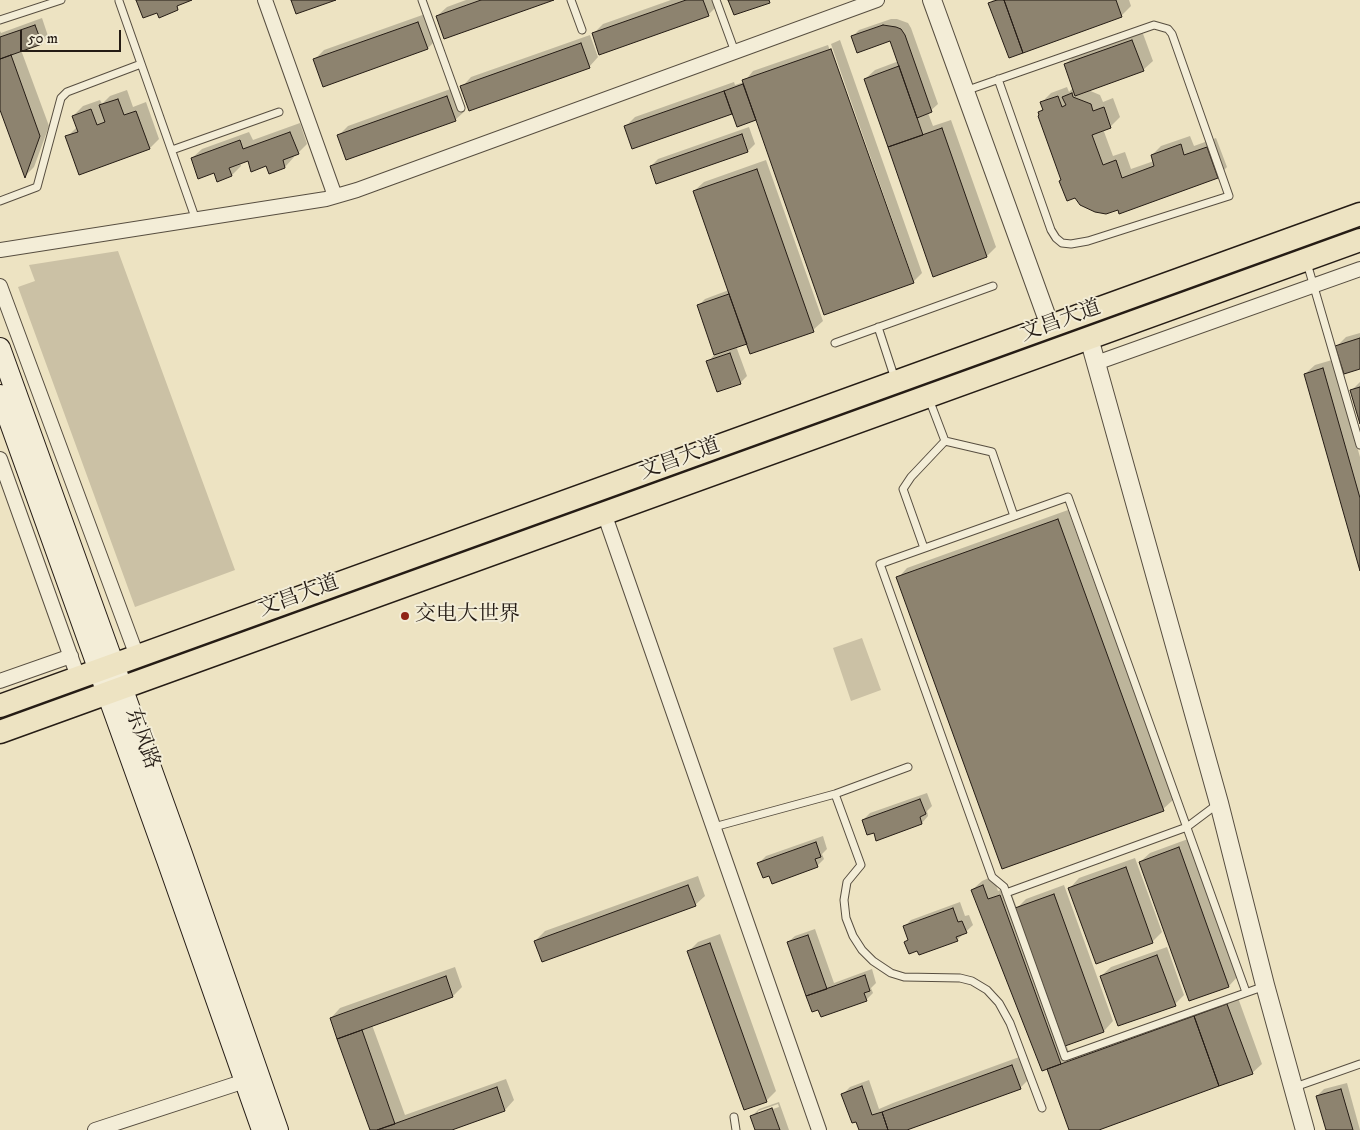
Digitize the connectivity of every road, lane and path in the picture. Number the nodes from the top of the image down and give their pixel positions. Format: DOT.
graph roads {
  1 [pos="61,0"];
  2 [pos="265,0"];
  3 [pos="422,0"];
  4 [pos="571,0"];
  5 [pos="716,0"];
  6 [pos="877,0"];
  7 [pos="932,0"];
  8 [pos="119,1"];
  9 [pos="0,20"];
  10 [pos="582,30"];
  11 [pos="735,52"];
  12 [pos="141,64"];
  13 [pos="998,79"];
  14 [pos="965,90"];
  15 [pos="461,108"];
  16 [pos="279,112"];
  17 [pos="172,150"];
  18 [pos="335,196"];
  19 [pos="0,201"];
  20 [pos="1360,214"];
  21 [pos="196,220"];
  22 [pos="1360,240"];
  23 [pos="0,250"];
  24 [pos="1306,259"];
  25 [pos="1360,269"];
  26 [pos="0,286"];
  27 [pos="993,286"];
  28 [pos="1314,286"];
  29 [pos="1050,326"];
  30 [pos="878,327"];
  31 [pos="1089,338"];
  32 [pos="835,342"];
  33 [pos="0,348"];
  34 [pos="1096,363"];
  35 [pos="896,382"];
  36 [pos="0,395"];
  37 [pos="928,396"];
  38 [pos="945,441"];
  39 [pos="1360,445"];
  40 [pos="0,459"];
  41 [pos="604,513"];
  42 [pos="1014,516"];
  43 [pos="924,548"];
  44 [pos="71,656"];
  45 [pos="137,656"];
  46 [pos="97,670"];
  47 [pos="0,682"];
  48 [pos="115,690"];
  49 [pos="0,706"];
  50 [pos="0,732"];
  51 [pos="908,767"];
  52 [pos="835,794"];
  53 [pos="1219,803"];
  54 [pos="714,827"];
  55 [pos="1187,827"];
  56 [pos="1006,893"];
  57 [pos="1265,986"];
  58 [pos="1246,992"];
  59 [pos="1360,1064"];
  60 [pos="245,1081"];
  61 [pos="1294,1088"];
  62 [pos="1042,1108"];
  63 [pos="734,1117"];
  64 [pos="95,1130"];
  65 [pos="262,1130"];
  66 [pos="278,1130"];
  67 [pos="736,1130"];
  68 [pos="818,1130"];
  69 [pos="1305,1130"];
  1 -- 9 [label="lane"];
  2 -- 18 [label="street"];
  3 -- 15 [label="lane"];
  4 -- 10 [label="lane"];
  5 -- 11 [label="lane"];
  6 -- 11 [label="street"];
  7 -- 14 [label="street"];
  8 -- 12 [label="lane"];
  11 -- 18 [label="street"];
  12 -- 17 [label="lane"];
  12 -- 19 [label="lane"];
  13 -- 13 [label="lane"];
  13 -- 14 [label="lane"];
  14 -- 29 [label="street"];
  16 -- 17 [label="lane"];
  17 -- 21 [label="lane"];
  18 -- 21 [label="street"];
  20 -- 29 [label="main road, 文昌大道"];
  21 -- 23 [label="street"];
  22 -- 24 [label="main road, 文昌大道"];
  24 -- 28 [label="lane"];
  24 -- 31 [label="main road, 文昌大道"];
  25 -- 28 [label="street"];
  26 -- 45 [label="street"];
  27 -- 30 [label="lane"];
  28 -- 34 [label="street"];
  28 -- 39 [label="lane"];
  29 -- 35 [label="main road, 文昌大道"];
  30 -- 32 [label="lane"];
  30 -- 35 [label="lane"];
  31 -- 34 [label="street"];
  31 -- 37 [label="main road, 文昌大道"];
  33 -- 46 [label="main road, 东风路"];
  34 -- 53 [label="street"];
  35 -- 45 [label="main road, 文昌大道"];
  36 -- 46 [label="main road, 东风路"];
  37 -- 38 [label="lane"];
  37 -- 41 [label="main road, 文昌大道"];
  38 -- 42 [label="lane"];
  38 -- 43 [label="lane"];
  40 -- 44 [label="street"];
  41 -- 48 [label="main road, 文昌大道"];
  41 -- 54 [label="street"];
  42 -- 43 [label="lane"];
  42 -- 55 [label="lane"];
  43 -- 56 [label="lane"];
  44 -- 46 [label="street"];
  44 -- 47 [label="street"];
  45 -- 46 [label="main road, 文昌大道"];
  46 -- 48 [label="main road, 东风路"];
  46 -- 49 [label="main road, 文昌大道"];
  48 -- 50 [label="main road, 文昌大道"];
  48 -- 60 [label="main road, 东风路"];
  48 -- 66 [label="main road, 东风路"];
  51 -- 52 [label="lane"];
  52 -- 54 [label="lane"];
  52 -- 62 [label="lane"];
  53 -- 55 [label="lane"];
  53 -- 57 [label="street"];
  54 -- 68 [label="street"];
  55 -- 56 [label="lane"];
  55 -- 58 [label="lane"];
  56 -- 58 [label="lane"];
  57 -- 58 [label="lane"];
  57 -- 61 [label="street"];
  59 -- 61 [label="lane"];
  60 -- 64 [label="street"];
  60 -- 65 [label="main road, 东风路"];
  61 -- 69 [label="street"];
  63 -- 67 [label="lane"];
}
